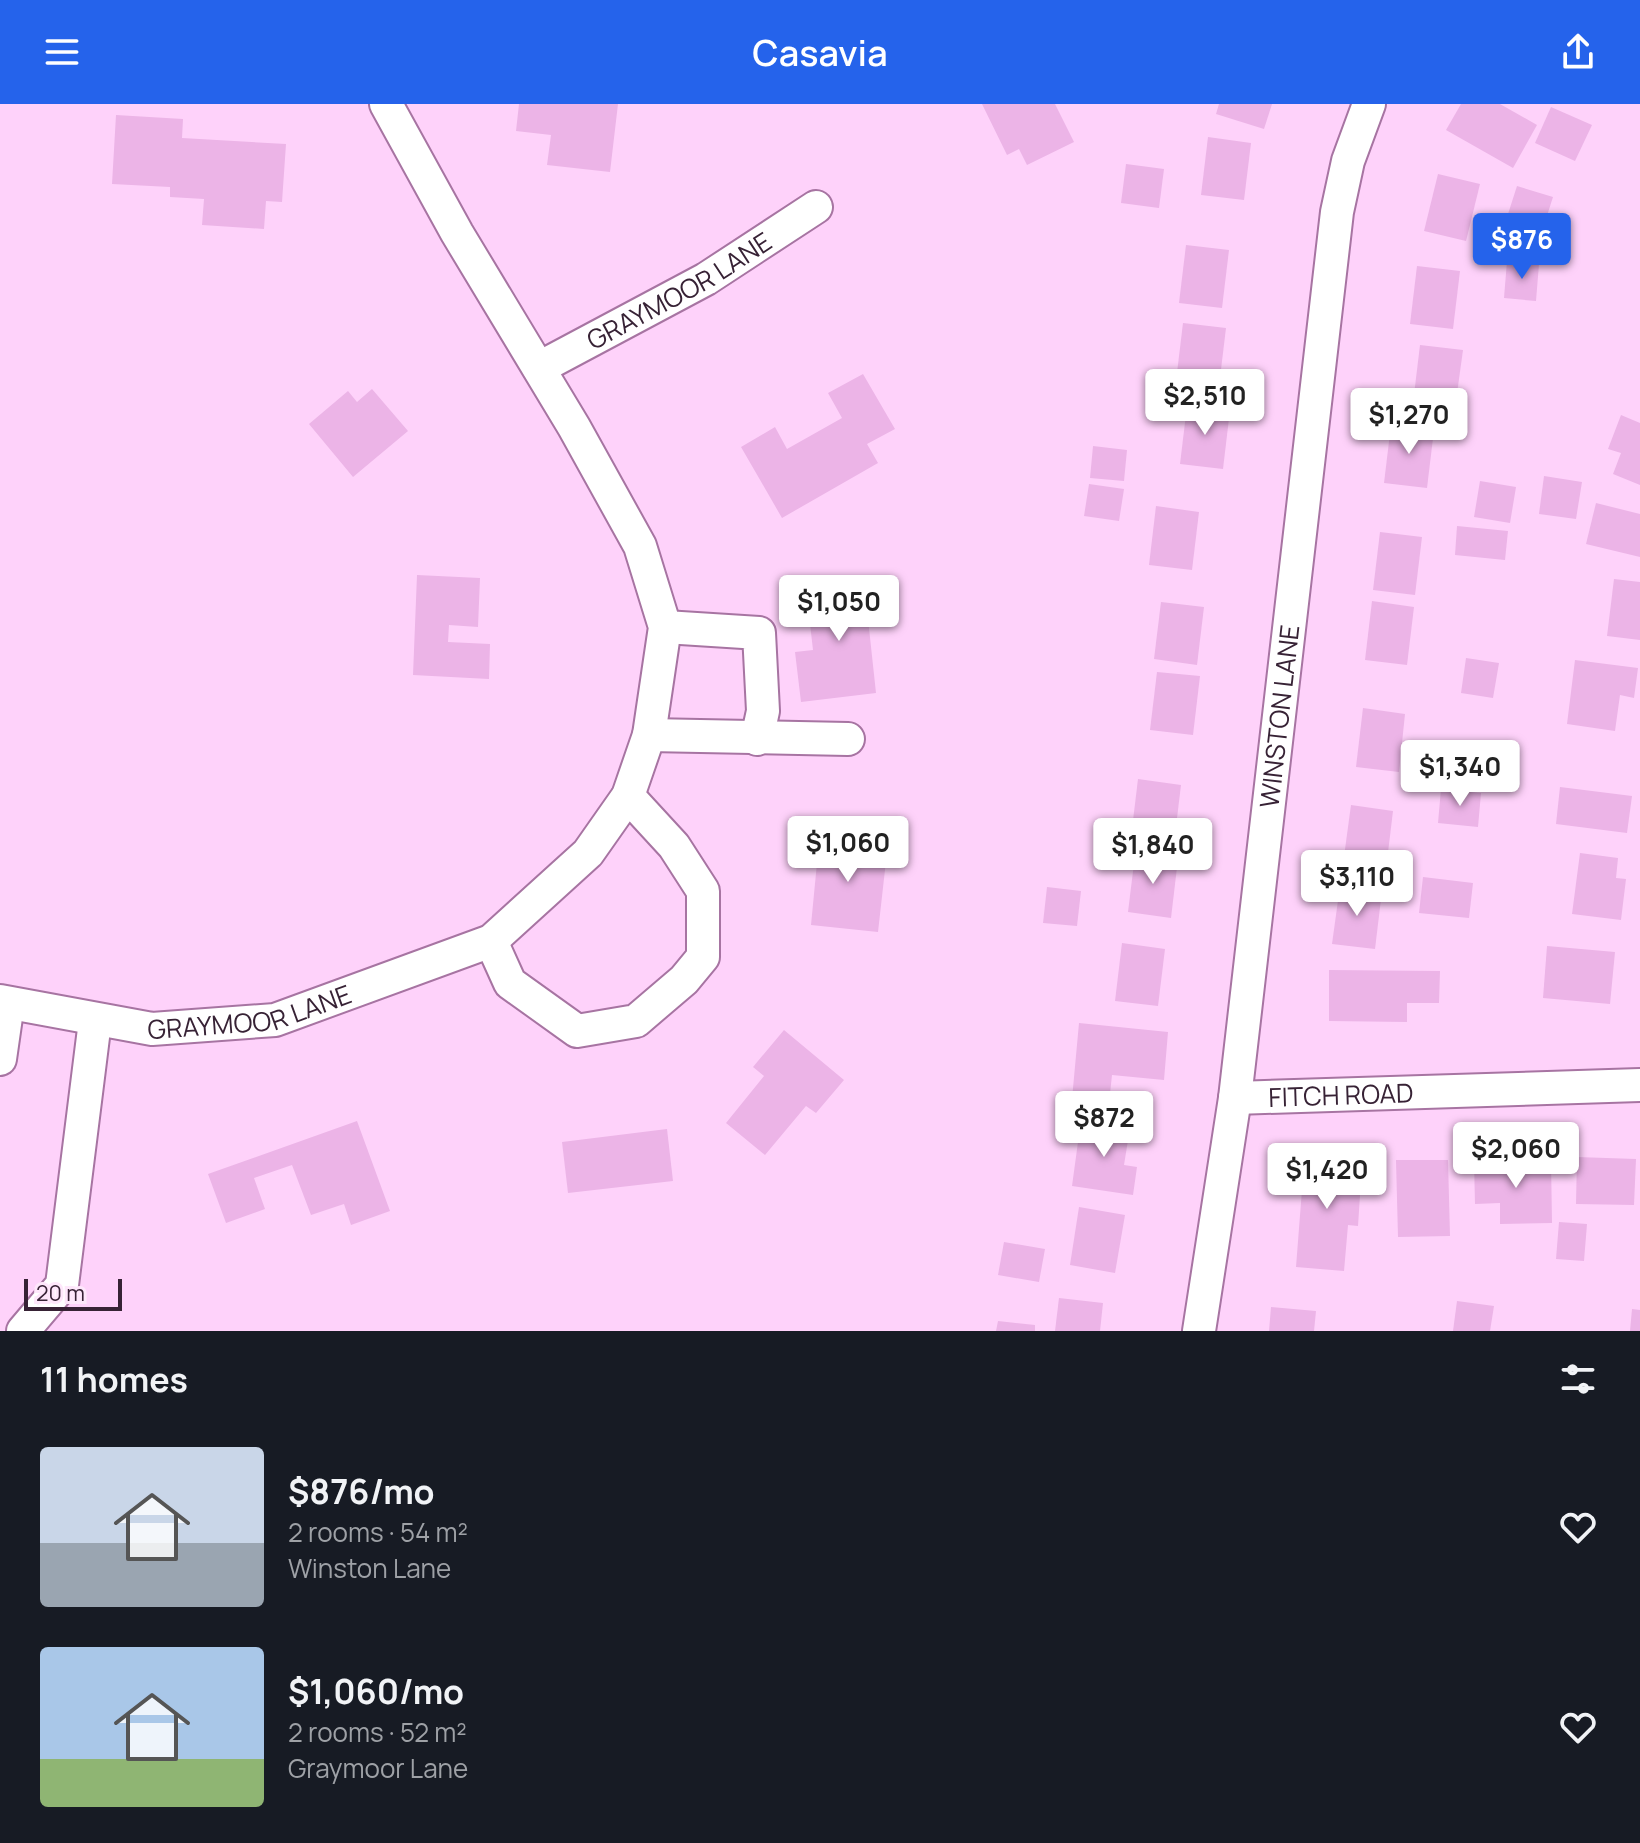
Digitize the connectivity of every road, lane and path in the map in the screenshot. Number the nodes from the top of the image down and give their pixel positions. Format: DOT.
graph roads {
  1 [pos="386,104"];
  2 [pos="1369,104"];
  3 [pos="816,207"];
  4 [pos="539,368"];
  5 [pos="665,627"];
  6 [pos="649,735"];
  7 [pos="757,739"];
  8 [pos="848,739"];
  9 [pos="628,796"];
  10 [pos="491,941"];
  11 [pos="4,1002"];
  12 [pos="95,1021"];
  13 [pos="0,1059"];
  14 [pos="1640,1085"];
  15 [pos="1235,1098"];
  16 [pos="0,1315"];
  17 [pos="9,1331"];
  18 [pos="23,1331"];
  19 [pos="1199,1331"];
  1 -- 4 [label="street, GRAYMOOR LANE"];
  2 -- 15 [label="street, WINSTON LANE"];
  3 -- 4 [label="street, GRAYMOOR LANE"];
  4 -- 5 [label="street, GRAYMOOR LANE"];
  5 -- 6 [label="street, GRAYMOOR LANE"];
  5 -- 7 [label="street"];
  6 -- 7 [label="street"];
  6 -- 9 [label="street, GRAYMOOR LANE"];
  7 -- 8 [label="street"];
  9 -- 10 [label="street, GRAYMOOR LANE"];
  9 -- 10 [label="street"];
  10 -- 12 [label="street, GRAYMOOR LANE"];
  11 -- 12 [label="street, GRAYMOOR LANE"];
  11 -- 13 [label="street"];
  12 -- 18 [label="street"];
  14 -- 15 [label="street, FITCH ROAD"];
  15 -- 19 [label="street, WINSTON LANE"];
  16 -- 17 [label="street"];
}
